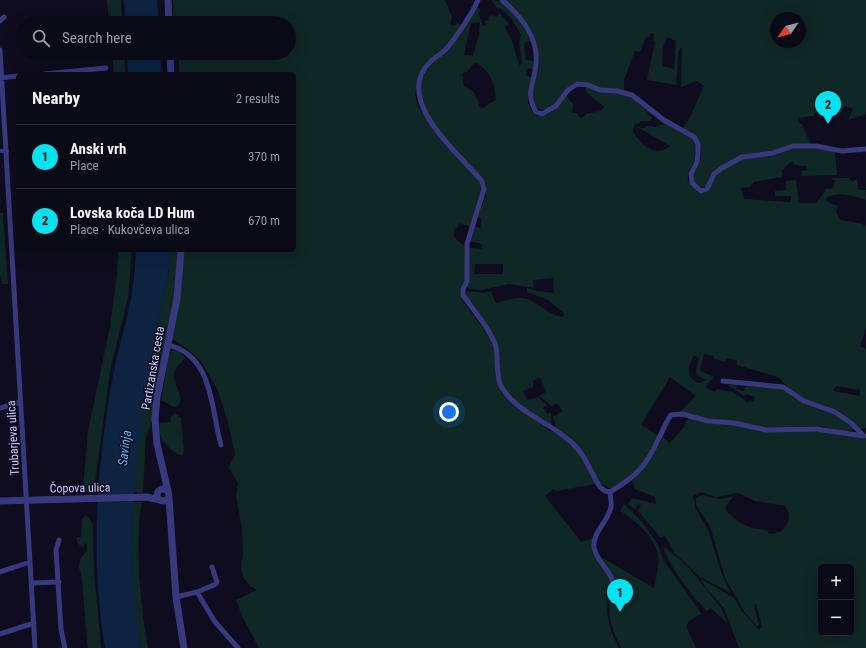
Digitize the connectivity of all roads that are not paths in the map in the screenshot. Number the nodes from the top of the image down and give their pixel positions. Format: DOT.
graph roads {
  1 [pos="168,0"];
  2 [pos="478,0"];
  3 [pos="502,0"];
  4 [pos="169,16"];
  5 [pos="0,50"];
  6 [pos="170,60"];
  7 [pos="106,68"];
  8 [pos="65,72"];
  9 [pos="171,72"];
  10 [pos="16,76"];
  11 [pos="1,78"];
  12 [pos="866,149"];
  13 [pos="7,150"];
  14 [pos="0,151"];
  15 [pos="181,252"];
  16 [pos="168,345"];
  17 [pos="723,381"];
  18 [pos="20,402"];
  19 [pos="0,408"];
  20 [pos="865,436"];
  21 [pos="221,445"];
  22 [pos="610,492"];
  23 [pos="163,496"];
  24 [pos="27,500"];
  25 [pos="0,501"];
  26 [pos="59,540"];
  27 [pos="30,562"];
  28 [pos="212,567"];
  29 [pos="0,572"];
  30 [pos="59,582"];
  31 [pos="32,583"];
  32 [pos="613,589"];
  33 [pos="197,592"];
  34 [pos="176,597"];
  35 [pos="34,623"];
  36 [pos="0,634"];
  37 [pos="35,648"];
  38 [pos="65,648"];
  39 [pos="184,648"];
  40 [pos="238,648"];
  1 -- 4 [label="street"];
  2 -- 22 [label="street"];
  3 -- 12 [label="street"];
  5 -- 11 [label="street, Trubarjeva ulica"];
  6 -- 9 [label="street"];
  7 -- 8 [label="street"];
  10 -- 11 [label="street"];
  11 -- 13 [label="street, Trubarjeva ulica"];
  13 -- 14 [label="street"];
  13 -- 18 [label="street, Trubarjeva ulica"];
  15 -- 16 [label="street, Partizanska cesta"];
  16 -- 21 [label="street"];
  16 -- 23 [label="street, Partizanska cesta"];
  17 -- 20 [label="street"];
  18 -- 19 [label="street"];
  18 -- 24 [label="street, Trubarjeva ulica"];
  20 -- 22 [label="street"];
  22 -- 32 [label="street"];
  23 -- 24 [label="street, Čopova ulica"];
  23 -- 34 [label="street"];
  24 -- 25 [label="street, Čopova ulica"];
  24 -- 27 [label="street, Trubarjeva ulica"];
  26 -- 30 [label="street"];
  27 -- 29 [label="street"];
  27 -- 31 [label="street, Trubarjeva ulica"];
  28 -- 33 [label="street"];
  30 -- 31 [label="street"];
  30 -- 38 [label="street"];
  31 -- 35 [label="street, Trubarjeva ulica"];
  33 -- 34 [label="street"];
  33 -- 40 [label="street"];
  34 -- 39 [label="street"];
  35 -- 36 [label="street"];
  35 -- 37 [label="street, Trubarjeva ulica"];
}
